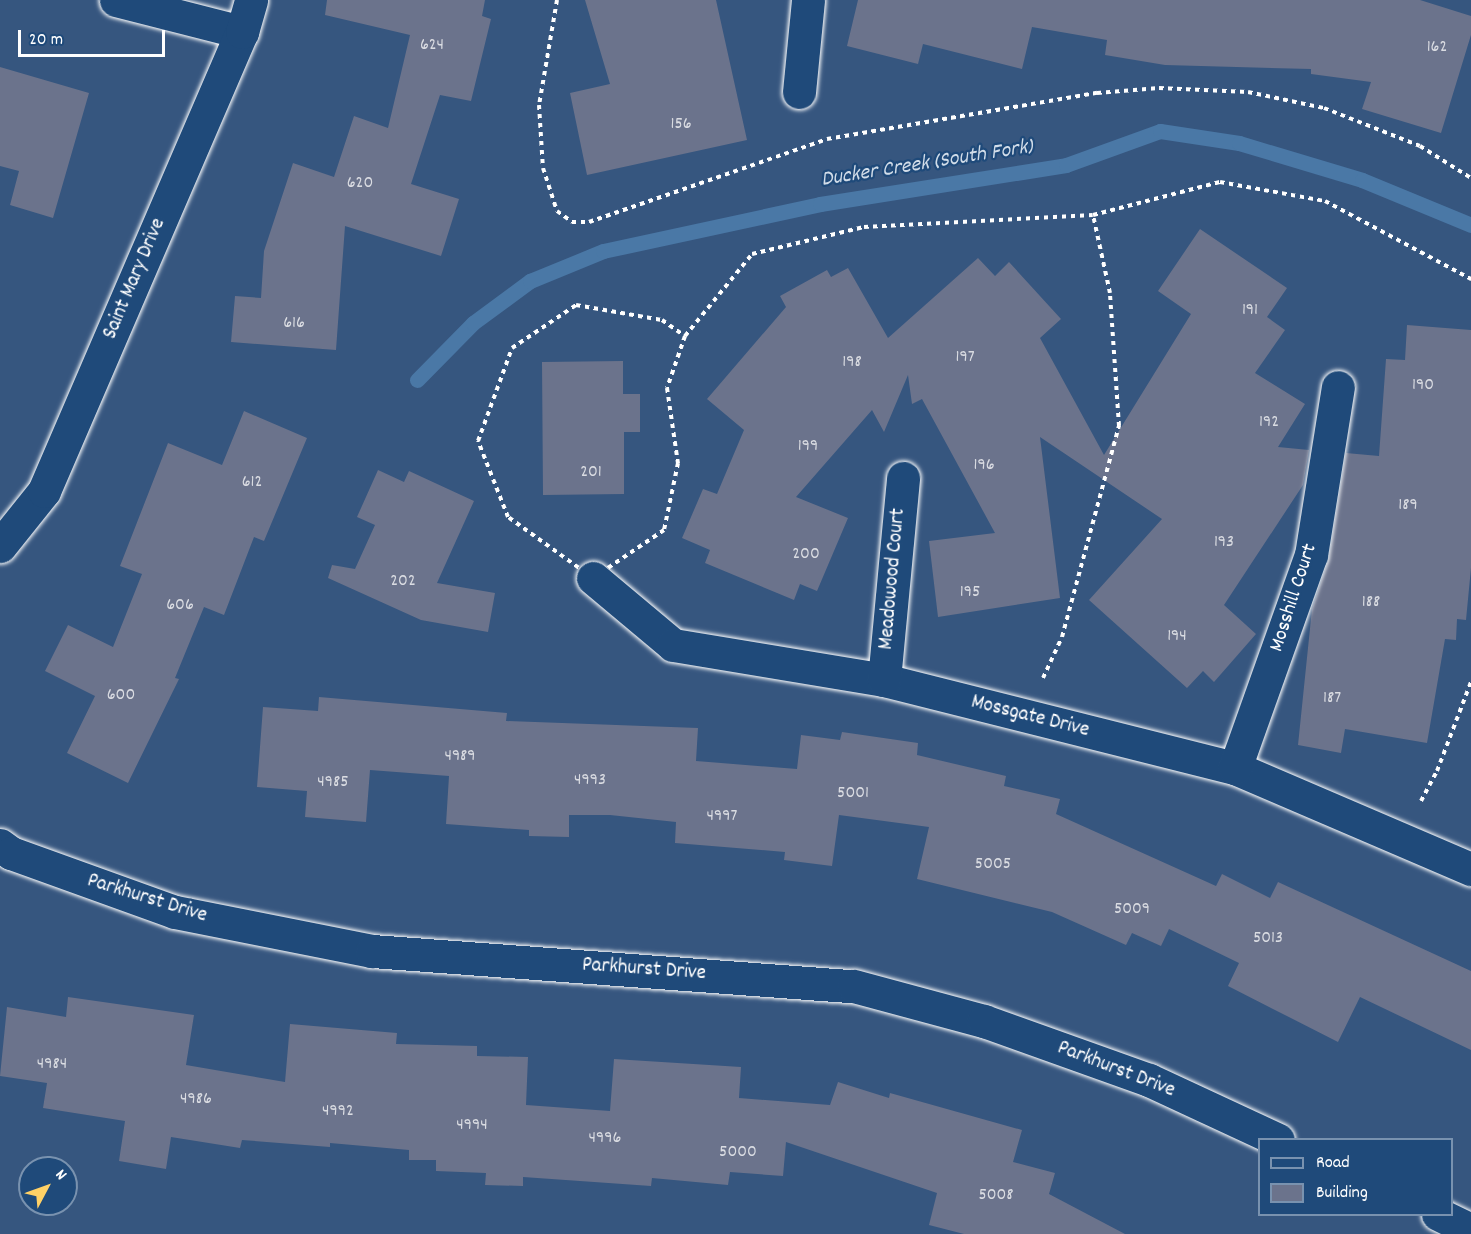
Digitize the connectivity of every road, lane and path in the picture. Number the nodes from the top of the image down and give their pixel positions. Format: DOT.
graph roads {
  1 [pos="116,0"];
  2 [pos="251,0"];
  3 [pos="556,0"];
  4 [pos="808,0"];
  5 [pos="242,32"];
  6 [pos="799,92"];
  7 [pos="1471,178"];
  8 [pos="1093,215"];
  9 [pos="1471,279"];
  10 [pos="685,336"];
  11 [pos="1338,387"];
  12 [pos="903,478"];
  13 [pos="0,546"];
  14 [pos="593,578"];
  15 [pos="884,680"];
  16 [pos="1471,682"];
  17 [pos="1026,716"];
  18 [pos="1235,768"];
  19 [pos="1400,838"];
  20 [pos="0,845"];
  21 [pos="1471,869"];
  22 [pos="1274,1138"];
  23 [pos="1440,1216"];
  24 [pos="1471,1230"];
  1 -- 5 [label="street"];
  2 -- 5 [label="street, Saint Mary Drive"];
  3 -- 7 [label="path"];
  4 -- 6 [label="street"];
  5 -- 13 [label="street, Saint Mary Drive"];
  8 -- 9 [label="path"];
  8 -- 10 [label="path"];
  8 -- 17 [label="path"];
  10 -- 14 [label="path"];
  10 -- 14 [label="path"];
  11 -- 18 [label="street, Mosshill Court"];
  12 -- 15 [label="street, Meadowood Court"];
  14 -- 15 [label="street, Mossgate Drive"];
  15 -- 17 [label="street, Mossgate Drive"];
  16 -- 19 [label="path"];
  17 -- 18 [label="street, Mossgate Drive"];
  18 -- 19 [label="street, Mossgate Drive"];
  19 -- 21 [label="street, Mossgate Drive"];
  20 -- 22 [label="street, Parkhurst Drive"];
  23 -- 24 [label="street"];
}
